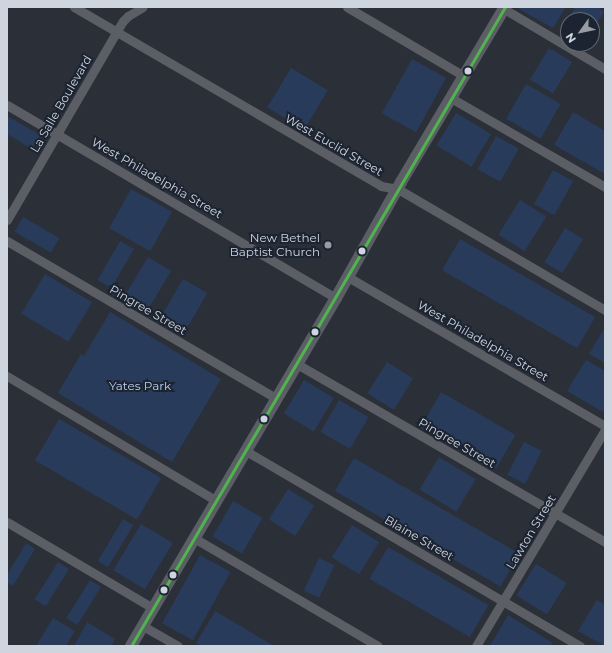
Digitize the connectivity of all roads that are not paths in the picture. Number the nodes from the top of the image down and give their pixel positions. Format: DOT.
graph roads {
  1 [pos="74,7"];
  2 [pos="143,7"];
  3 [pos="347,7"];
  4 [pos="504,8"];
  5 [pos="117,31"];
  6 [pos="605,69"];
  7 [pos="464,76"];
  8 [pos="451,98"];
  9 [pos="7,105"];
  10 [pos="58,134"];
  11 [pos="605,186"];
  12 [pos="398,189"];
  13 [pos="7,220"];
  14 [pos="7,240"];
  15 [pos="348,277"];
  16 [pos="336,298"];
  17 [pos="605,310"];
  18 [pos="297,364"];
  19 [pos="7,376"];
  20 [pos="277,399"];
  21 [pos="605,426"];
  22 [pos="605,430"];
  23 [pos="246,451"];
  24 [pos="217,500"];
  25 [pos="555,514"];
  26 [pos="7,522"];
  27 [pos="194,538"];
  28 [pos="605,542"];
  29 [pos="504,601"];
  30 [pos="153,608"];
  31 [pos="143,626"];
  32 [pos="131,646"];
  33 [pos="178,646"];
  34 [pos="378,646"];
  35 [pos="476,646"];
  36 [pos="580,646"];
  1 -- 5 [label="street, West Euclid Street"];
  2 -- 5 [label="street, La Salle Boulevard"];
  3 -- 7 [label="street"];
  4 -- 6 [label="street"];
  4 -- 7 [label="street"];
  5 -- 10 [label="street, La Salle Boulevard"];
  5 -- 12 [label="street, West Euclid Street"];
  7 -- 8 [label="street"];
  8 -- 11 [label="street"];
  8 -- 12 [label="street"];
  9 -- 10 [label="street, West Philadelphia Street"];
  10 -- 13 [label="street, La Salle Boulevard"];
  10 -- 16 [label="street, West Philadelphia Street"];
  12 -- 15 [label="street"];
  12 -- 17 [label="street, West Euclid Street"];
  14 -- 20 [label="street, Pingree Street"];
  15 -- 16 [label="street"];
  15 -- 21 [label="street, West Philadelphia Street"];
  16 -- 18 [label="street"];
  18 -- 20 [label="street"];
  18 -- 25 [label="street, Pingree Street"];
  19 -- 24 [label="street"];
  20 -- 23 [label="street"];
  22 -- 25 [label="street, Lawton Street"];
  23 -- 24 [label="street"];
  23 -- 29 [label="street, Blaine Street"];
  24 -- 27 [label="street"];
  25 -- 28 [label="street, Pingree Street"];
  25 -- 29 [label="street, Lawton Street"];
  26 -- 30 [label="street"];
  27 -- 30 [label="street"];
  27 -- 34 [label="street"];
  29 -- 35 [label="street, Lawton Street"];
  29 -- 36 [label="street, Blaine Street"];
  30 -- 31 [label="street"];
  31 -- 32 [label="street"];
  31 -- 33 [label="street"];
}
